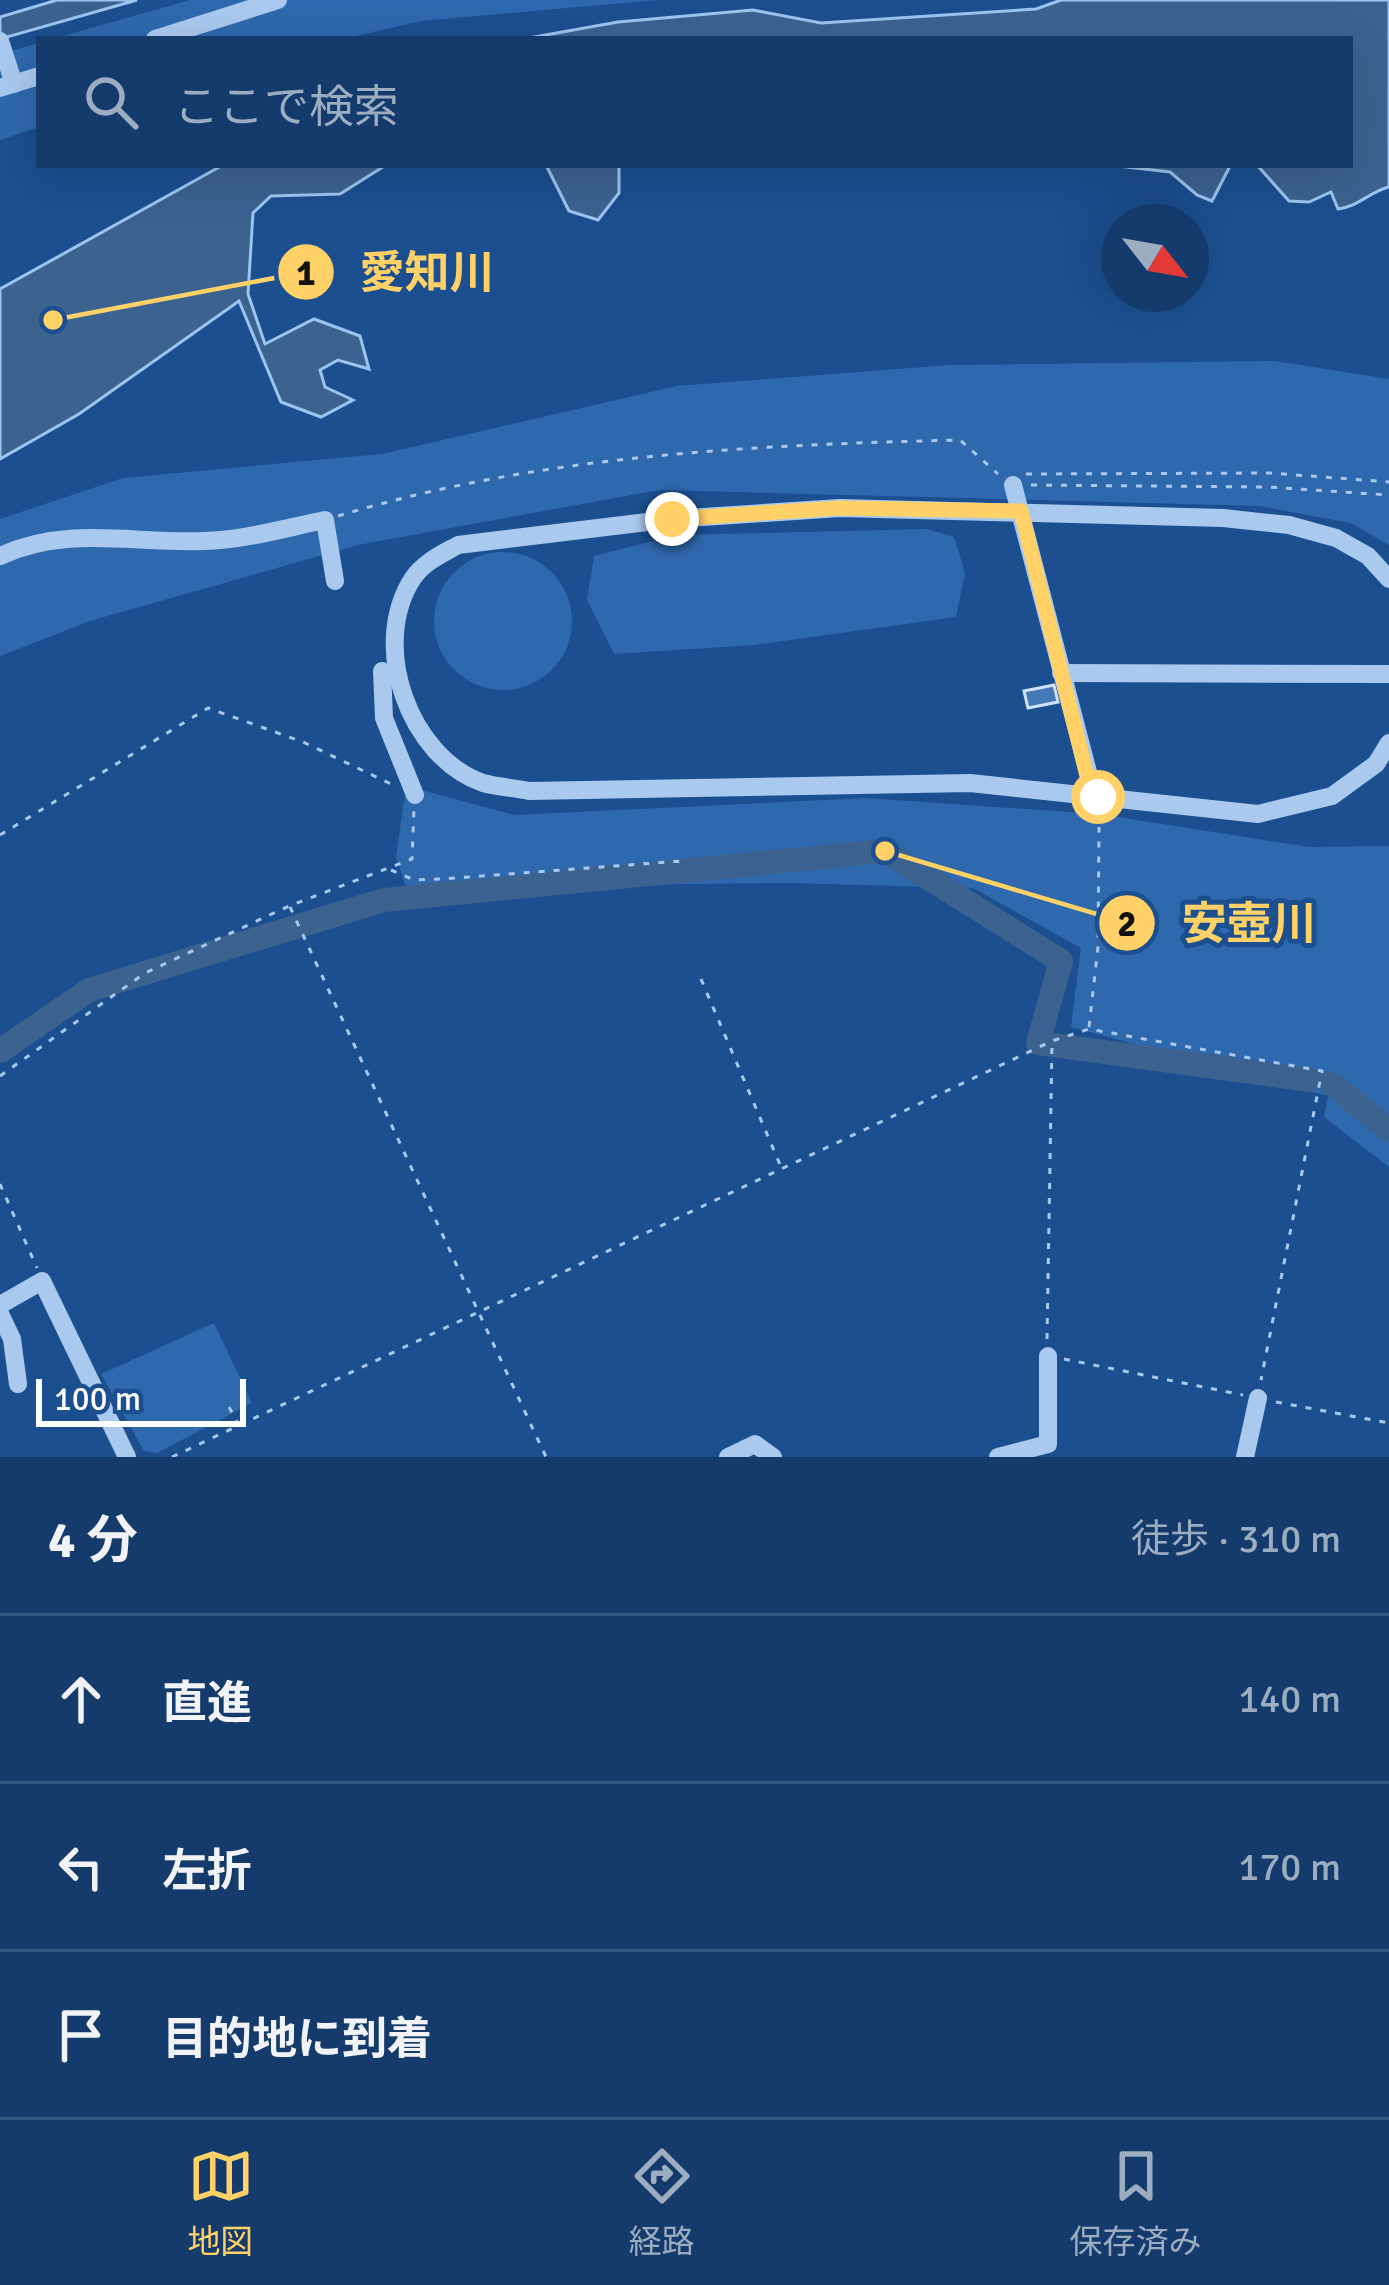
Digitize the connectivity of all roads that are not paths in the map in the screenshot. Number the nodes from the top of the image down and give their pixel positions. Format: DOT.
graph roads {
  1 [pos="278,0"];
  2 [pos="164,36"];
  3 [pos="0,41"];
  4 [pos="8,80"];
  5 [pos="1013,485"];
  6 [pos="1021,511"];
  7 [pos="0,556"];
  8 [pos="1389,579"];
  9 [pos="335,580"];
  10 [pos="382,671"];
  11 [pos="1061,673"];
  12 [pos="1389,674"];
  13 [pos="1389,743"];
  14 [pos="415,795"];
  15 [pos="1096,805"];
  16 [pos="0,1309"];
  17 [pos="1048,1356"];
  18 [pos="18,1384"];
  19 [pos="1258,1398"];
  20 [pos="1048,1451"];
  21 [pos="127,1457"];
  22 [pos="728,1457"];
  23 [pos="773,1457"];
  24 [pos="998,1457"];
  25 [pos="1245,1457"];
  1 -- 2 [label="street"];
  3 -- 4 [label="street"];
  5 -- 6 [label="street"];
  6 -- 8 [label="street"];
  6 -- 11 [label="street"];
  6 -- 15 [label="street"];
  7 -- 9 [label="street"];
  10 -- 14 [label="street"];
  11 -- 12 [label="street"];
  11 -- 15 [label="street"];
  13 -- 15 [label="street"];
  16 -- 18 [label="street"];
  16 -- 21 [label="street"];
  17 -- 20 [label="street"];
  19 -- 25 [label="street"];
  20 -- 24 [label="street"];
  22 -- 23 [label="street"];
}
